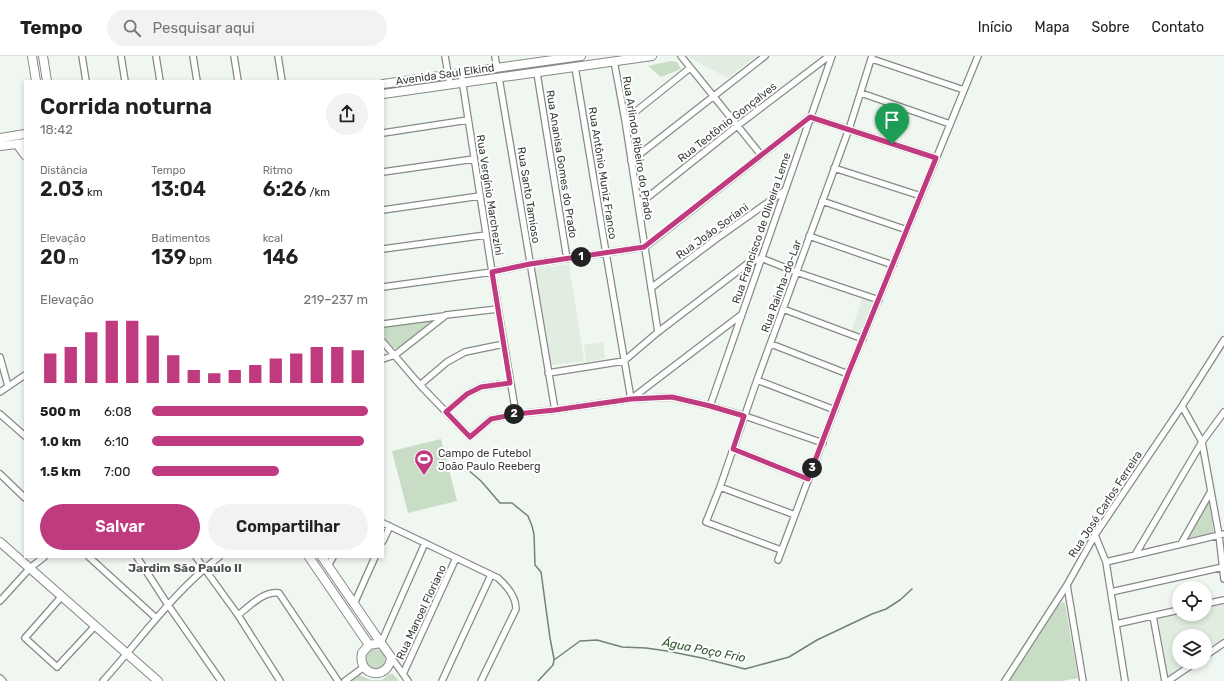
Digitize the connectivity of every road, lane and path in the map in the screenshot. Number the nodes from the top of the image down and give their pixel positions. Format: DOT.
graph roads {
  1 [pos="32,56"];
  2 [pos="43,56"];
  3 [pos="82,56"];
  4 [pos="121,56"];
  5 [pos="156,56"];
  6 [pos="193,56"];
  7 [pos="234,56"];
  8 [pos="278,56"];
  9 [pos="445,56"];
  10 [pos="495,56"];
  11 [pos="581,56"];
  12 [pos="652,56"];
  13 [pos="681,56"];
  14 [pos="765,56"];
  15 [pos="830,56"];
  16 [pos="977,56"];
  17 [pos="872,58"];
  18 [pos="542,59"];
  19 [pos="614,61"];
  20 [pos="575,67"];
  21 [pos="496,68"];
  22 [pos="690,68"];
  23 [pos="460,73"];
  24 [pos="537,73"];
  25 [pos="448,75"];
  26 [pos="499,78"];
  27 [pos="36,80"];
  28 [pos="46,80"];
  29 [pos="86,80"];
  30 [pos="125,80"];
  31 [pos="160,80"];
  32 [pos="196,80"];
  33 [pos="238,80"];
  34 [pos="282,80"];
  35 [pos="462,83"];
  36 [pos="384,84"];
  37 [pos="450,85"];
  38 [pos="964,90"];
  39 [pos="861,93"];
  40 [pos="384,94"];
  41 [pos="713,96"];
  42 [pos="810,117"];
  43 [pos="468,120"];
  44 [pos="625,120"];
  45 [pos="950,124"];
  46 [pos="737,126"];
  47 [pos="848,130"];
  48 [pos="384,133"];
  49 [pos="24,134"];
  50 [pos="0,138"];
  51 [pos="21,143"];
  52 [pos="0,146"];
  53 [pos="762,155"];
  54 [pos="936,158"];
  55 [pos="474,159"];
  56 [pos="631,161"];
  57 [pos="834,168"];
  58 [pos="384,172"];
  59 [pos="785,191"];
  60 [pos="480,196"];
  61 [pos="921,196"];
  62 [pos="822,201"];
  63 [pos="638,205"];
  64 [pos="384,210"];
  65 [pos="907,230"];
  66 [pos="486,235"];
  67 [pos="809,236"];
  68 [pos="644,247"];
  69 [pos="384,249"];
  70 [pos="606,253"];
  71 [pos="761,258"];
  72 [pos="567,259"];
  73 [pos="530,264"];
  74 [pos="893,265"];
  75 [pos="492,272"];
  76 [pos="796,272"];
  77 [pos="384,287"];
  78 [pos="651,288"];
  79 [pos="879,300"];
  80 [pos="783,308"];
  81 [pos="498,309"];
  82 [pos="446,315"];
  83 [pos="741,315"];
  84 [pos="384,324"];
  85 [pos="658,332"];
  86 [pos="863,339"];
  87 [pos="1224,340"];
  88 [pos="384,343"];
  89 [pos="504,344"];
  90 [pos="771,344"];
  91 [pos="395,355"];
  92 [pos="0,357"];
  93 [pos="384,359"];
  94 [pos="624,361"];
  95 [pos="548,373"];
  96 [pos="848,374"];
  97 [pos="24,376"];
  98 [pos="757,380"];
  99 [pos="510,383"];
  100 [pos="420,385"];
  101 [pos="8,386"];
  102 [pos="0,392"];
  103 [pos="631,399"];
  104 [pos="710,406"];
  105 [pos="1182,406"];
  106 [pos="555,410"];
  107 [pos="835,410"];
  108 [pos="446,412"];
  109 [pos="1224,412"];
  110 [pos="0,414"];
  111 [pos="516,414"];
  112 [pos="744,416"];
  113 [pos="24,435"];
  114 [pos="823,442"];
  115 [pos="1202,442"];
  116 [pos="733,449"];
  117 [pos="0,474"];
  118 [pos="808,479"];
  119 [pos="720,487"];
  120 [pos="1211,490"];
  121 [pos="24,497"];
  122 [pos="795,515"];
  123 [pos="384,523"];
  124 [pos="390,526"];
  125 [pos="1095,534"];
  126 [pos="1221,535"];
  127 [pos="384,539"];
  128 [pos="0,542"];
  129 [pos="425,543"];
  130 [pos="1181,544"];
  131 [pos="781,550"];
  132 [pos="1135,555"];
  133 [pos="43,558"];
  134 [pos="90,558"];
  135 [pos="138,558"];
  136 [pos="197,558"];
  137 [pos="218,558"];
  138 [pos="311,558"];
  139 [pos="323,558"];
  140 [pos="332,558"];
  141 [pos="376,558"];
  142 [pos="456,558"];
  143 [pos="778,560"];
  144 [pos="1106,562"];
  145 [pos="328,566"];
  146 [pos="1223,567"];
  147 [pos="30,568"];
  148 [pos="204,568"];
  149 [pos="492,575"];
  150 [pos="1224,579"];
  151 [pos="1067,585"];
  152 [pos="1111,592"];
  153 [pos="62,596"];
  154 [pos="1224,600"];
  155 [pos="0,601"];
  156 [pos="1212,603"];
  157 [pos="354,604"];
  158 [pos="168,605"];
  159 [pos="1172,612"];
  160 [pos="238,615"];
  161 [pos="1153,616"];
  162 [pos="156,618"];
  163 [pos="1116,624"];
  164 [pos="95,626"];
  165 [pos="1224,643"];
  166 [pos="381,644"];
  167 [pos="369,645"];
  168 [pos="1212,651"];
  169 [pos="128,654"];
  170 [pos="391,657"];
  171 [pos="364,667"];
  172 [pos="1185,669"];
  173 [pos="403,674"];
  174 [pos="0,678"];
  175 [pos="3,681"];
  176 [pos="103,681"];
  177 [pos="158,681"];
  178 [pos="222,681"];
  179 [pos="280,681"];
  180 [pos="338,681"];
  181 [pos="345,681"];
  182 [pos="408,681"];
  183 [pos="442,681"];
  184 [pos="481,681"];
  185 [pos="1005,681"];
  186 [pos="1083,681"];
  187 [pos="1124,681"];
  188 [pos="1166,681"];
  1 -- 27 [label="main road"];
  2 -- 28 [label="main road"];
  3 -- 29 [label="street"];
  4 -- 30 [label="street"];
  5 -- 31 [label="street"];
  6 -- 32 [label="street"];
  7 -- 33 [label="street"];
  8 -- 34 [label="street"];
  9 -- 25 [label="street"];
  10 -- 21 [label="street"];
  11 -- 18 [label="main road, Avenida Saul Elkind"];
  12 -- 19 [label="main road, Avenida Saul Elkind"];
  13 -- 22 [label="street"];
  14 -- 41 [label="street"];
  15 -- 42 [label="street, Rua Francisco de Oliveira Leme"];
  15 -- 46 [label="street, Rua Teotônio Gonçalves"];
  16 -- 38 [label="street"];
  17 -- 38 [label="street"];
  17 -- 39 [label="street, Rua Rainha-do-Lar"];
  18 -- 21 [label="main road, Avenida Saul Elkind"];
  19 -- 20 [label="main road, Avenida Saul Elkind"];
  19 -- 44 [label="street, Rua Arlindo Ribeiro do Prado"];
  20 -- 24 [label="main road, Avenida Saul Elkind"];
  20 -- 70 [label="street, Rua Antônio Muniz Franco"];
  21 -- 23 [label="main road, Avenida Saul Elkind"];
  22 -- 41 [label="street"];
  22 -- 44 [label="street"];
  23 -- 25 [label="main road, Avenida Saul Elkind"];
  23 -- 35 [label="street, Rua Vergínio Marchezini"];
  24 -- 26 [label="main road, Avenida Saul Elkind"];
  24 -- 72 [label="street, Rua Ananisa Gomes do Prado"];
  25 -- 36 [label="main road, Avenida Saul Elkind"];
  25 -- 37 [label="street"];
  26 -- 35 [label="main road, Avenida Saul Elkind"];
  26 -- 73 [label="street, Rua Santo Tamioso"];
  35 -- 37 [label="main road, Avenida Saul Elkind"];
  35 -- 43 [label="street, Rua Vergínio Marchezini"];
  37 -- 40 [label="main road, Avenida Saul Elkind"];
  38 -- 45 [label="street"];
  39 -- 45 [label="street"];
  39 -- 47 [label="street, Rua Rainha-do-Lar"];
  41 -- 46 [label="street"];
  41 -- 56 [label="street"];
  42 -- 47 [label="street"];
  42 -- 53 [label="street"];
  42 -- 59 [label="street, Rua Francisco de Oliveira Leme"];
  43 -- 48 [label="street"];
  43 -- 55 [label="street, Rua Vergínio Marchezini"];
  44 -- 56 [label="street, Rua Arlindo Ribeiro do Prado"];
  45 -- 54 [label="street"];
  46 -- 53 [label="street"];
  46 -- 63 [label="street, Rua Teotônio Gonçalves"];
  47 -- 54 [label="street"];
  47 -- 57 [label="street, Rua Rainha-do-Lar"];
  49 -- 50 [label="main road"];
  51 -- 52 [label="main road"];
  53 -- 68 [label="street"];
  54 -- 61 [label="street"];
  55 -- 58 [label="street"];
  55 -- 60 [label="street, Rua Vergínio Marchezini"];
  56 -- 63 [label="street, Rua Arlindo Ribeiro do Prado"];
  57 -- 61 [label="street"];
  57 -- 62 [label="street, Rua Rainha-do-Lar"];
  59 -- 71 [label="street, Rua Francisco de Oliveira Leme"];
  59 -- 78 [label="street, Rua João Soriani"];
  60 -- 64 [label="street"];
  60 -- 66 [label="street, Rua Vergínio Marchezini"];
  61 -- 65 [label="street"];
  62 -- 65 [label="street"];
  62 -- 67 [label="street, Rua Rainha-do-Lar"];
  63 -- 68 [label="street, Rua Arlindo Ribeiro do Prado"];
  65 -- 74 [label="street"];
  66 -- 69 [label="street"];
  66 -- 75 [label="street, Rua Vergínio Marchezini"];
  67 -- 74 [label="street"];
  67 -- 76 [label="street, Rua Rainha-do-Lar"];
  68 -- 70 [label="street"];
  68 -- 78 [label="street, Rua Arlindo Ribeiro do Prado"];
  70 -- 72 [label="street"];
  70 -- 94 [label="street, Rua Antônio Muniz Franco"];
  71 -- 76 [label="street"];
  71 -- 83 [label="street, Rua Francisco de Oliveira Leme"];
  71 -- 85 [label="street"];
  72 -- 73 [label="street"];
  73 -- 75 [label="street"];
  73 -- 95 [label="street, Rua Santo Tamioso"];
  74 -- 79 [label="street"];
  75 -- 77 [label="street"];
  75 -- 81 [label="street, Rua Vergínio Marchezini"];
  76 -- 79 [label="street"];
  76 -- 80 [label="street, Rua Rainha-do-Lar"];
  78 -- 85 [label="street, Rua Arlindo Ribeiro do Prado"];
  79 -- 86 [label="street"];
  80 -- 86 [label="street"];
  80 -- 90 [label="street, Rua Rainha-do-Lar"];
  81 -- 82 [label="street"];
  81 -- 89 [label="street, Rua Vergínio Marchezini"];
  82 -- 84 [label="street"];
  82 -- 91 [label="street"];
  83 -- 103 [label="street"];
  83 -- 104 [label="street, Rua Francisco de Oliveira Leme"];
  85 -- 94 [label="street"];
  86 -- 96 [label="street"];
  87 -- 105 [label="street, Rua José Carlos Ferreira"];
  88 -- 91 [label="street"];
  89 -- 99 [label="street, Rua Vergínio Marchezini"];
  89 -- 100 [label="street"];
  90 -- 96 [label="street"];
  90 -- 98 [label="street, Rua Rainha-do-Lar"];
  91 -- 93 [label="street"];
  91 -- 100 [label="street"];
  92 -- 101 [label="street"];
  94 -- 95 [label="street"];
  94 -- 103 [label="street, Rua Antônio Muniz Franco"];
  95 -- 106 [label="street, Rua Santo Tamioso"];
  96 -- 107 [label="street"];
  97 -- 101 [label="street"];
  98 -- 107 [label="street"];
  98 -- 112 [label="street, Rua Rainha-do-Lar"];
  99 -- 108 [label="street"];
  99 -- 111 [label="street, Rua Vergínio Marchezini"];
  100 -- 108 [label="street"];
  101 -- 102 [label="street"];
  103 -- 104 [label="street"];
  103 -- 106 [label="street"];
  104 -- 112 [label="street"];
  105 -- 115 [label="street"];
  105 -- 125 [label="street, Rua José Carlos Ferreira"];
  106 -- 111 [label="street"];
  107 -- 114 [label="street"];
  108 -- 111 [label="street"];
  109 -- 115 [label="street"];
  110 -- 113 [label="street"];
  112 -- 114 [label="street"];
  112 -- 116 [label="street, Rua Rainha-do-Lar"];
  114 -- 118 [label="street"];
  115 -- 120 [label="street"];
  115 -- 132 [label="street"];
  116 -- 118 [label="street"];
  116 -- 119 [label="street, Rua Rainha-do-Lar"];
  117 -- 121 [label="street"];
  118 -- 122 [label="street"];
  119 -- 122 [label="street"];
  119 -- 131 [label="street, Rua Rainha-do-Lar"];
  120 -- 126 [label="street"];
  120 -- 130 [label="street"];
  122 -- 131 [label="street"];
  123 -- 124 [label="street"];
  124 -- 127 [label="street"];
  124 -- 129 [label="street"];
  125 -- 144 [label="street"];
  125 -- 151 [label="street, Rua José Carlos Ferreira"];
  126 -- 130 [label="street"];
  126 -- 146 [label="street"];
  128 -- 147 [label="main road"];
  129 -- 142 [label="street"];
  129 -- 166 [label="street"];
  130 -- 132 [label="street"];
  131 -- 143 [label="street"];
  132 -- 144 [label="street"];
  133 -- 147 [label="street"];
  134 -- 162 [label="street"];
  135 -- 158 [label="street"];
  136 -- 148 [label="street"];
  137 -- 148 [label="street"];
  138 -- 167 [label="main road"];
  139 -- 145 [label="main road"];
  140 -- 145 [label="street"];
  141 -- 157 [label="street"];
  142 -- 149 [label="street"];
  142 -- 173 [label="street, Rua Manoel Floriano"];
  144 -- 152 [label="street"];
  145 -- 157 [label="main road"];
  146 -- 150 [label="street"];
  146 -- 152 [label="street"];
  147 -- 153 [label="main road"];
  147 -- 155 [label="street"];
  148 -- 158 [label="street"];
  148 -- 160 [label="street"];
  149 -- 183 [label="street"];
  149 -- 184 [label="street"];
  151 -- 185 [label="street, Rua José Carlos Ferreira"];
  151 -- 186 [label="street"];
  152 -- 163 [label="street"];
  153 -- 164 [label="main road"];
  153 -- 164 [label="street"];
  154 -- 156 [label="street"];
  157 -- 166 [label="main road"];
  158 -- 162 [label="street"];
  158 -- 178 [label="street"];
  159 -- 161 [label="street"];
  160 -- 179 [label="street"];
  160 -- 180 [label="street"];
  161 -- 163 [label="street"];
  161 -- 188 [label="street"];
  162 -- 169 [label="street"];
  163 -- 187 [label="street"];
  164 -- 169 [label="main road"];
  165 -- 168 [label="street"];
  166 -- 167 [label="main road"];
  166 -- 170 [label="main road"];
  167 -- 171 [label="main road"];
  169 -- 176 [label="street"];
  169 -- 177 [label="main road"];
  170 -- 171 [label="main road"];
  170 -- 173 [label="street"];
  171 -- 181 [label="street"];
  172 -- 188 [label="street"];
  173 -- 182 [label="street"];
  174 -- 175 [label="street"];
}
